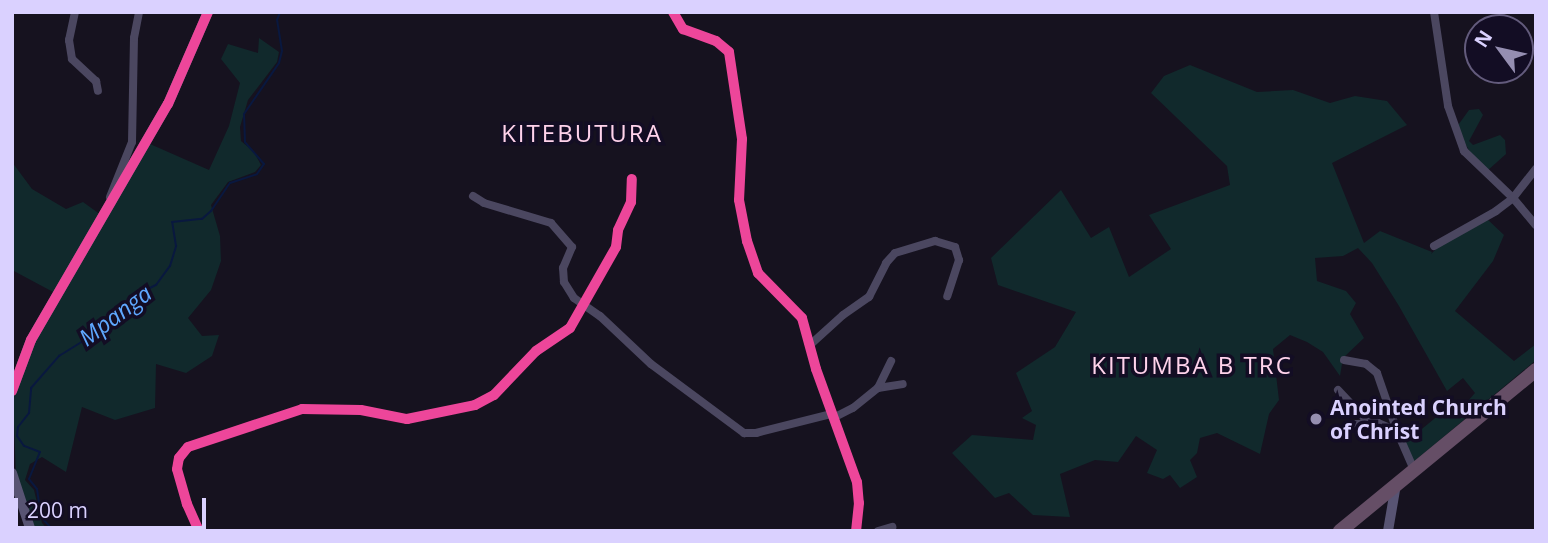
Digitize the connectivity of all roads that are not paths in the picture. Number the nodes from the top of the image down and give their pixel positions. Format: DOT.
graph roads {
  1 [pos="75,12"];
  2 [pos="139,12"];
  3 [pos="208,12"];
  4 [pos="673,12"];
  5 [pos="1434,12"];
  6 [pos="98,91"];
  7 [pos="1536,169"];
  8 [pos="632,179"];
  9 [pos="473,196"];
  10 [pos="1513,198"];
  11 [pos="109,209"];
  12 [pos="1536,225"];
  13 [pos="1434,246"];
  14 [pos="947,296"];
  15 [pos="584,306"];
  16 [pos="811,344"];
  17 [pos="1344,360"];
  18 [pos="891,361"];
  19 [pos="1536,370"];
  20 [pos="903,384"];
  21 [pos="878,388"];
  22 [pos="1338,390"];
  23 [pos="12,391"];
  24 [pos="832,416"];
  25 [pos="1357,424"];
  26 [pos="1370,424"];
  27 [pos="1396,431"];
  28 [pos="1414,470"];
  29 [pos="12,473"];
  30 [pos="1396,484"];
  31 [pos="892,527"];
  32 [pos="31,531"];
  33 [pos="200,531"];
  34 [pos="856,531"];
  35 [pos="878,531"];
  36 [pos="1340,531"];
  37 [pos="1388,531"];
  1 -- 6 [label="street"];
  2 -- 11 [label="street"];
  3 -- 11 [label="street"];
  4 -- 16 [label="street"];
  5 -- 10 [label="street"];
  7 -- 10 [label="street"];
  8 -- 15 [label="street"];
  9 -- 15 [label="street"];
  10 -- 12 [label="street"];
  10 -- 13 [label="street"];
  11 -- 23 [label="street"];
  14 -- 16 [label="street"];
  15 -- 24 [label="street"];
  15 -- 33 [label="street"];
  16 -- 24 [label="street"];
  17 -- 27 [label="street"];
  18 -- 21 [label="street"];
  19 -- 28 [label="highway"];
  20 -- 21 [label="street"];
  21 -- 24 [label="street"];
  22 -- 26 [label="street"];
  24 -- 34 [label="street"];
  25 -- 26 [label="street"];
  26 -- 27 [label="street"];
  27 -- 28 [label="street"];
  28 -- 30 [label="highway"];
  29 -- 32 [label="street"];
  30 -- 36 [label="highway"];
  30 -- 37 [label="street"];
  31 -- 35 [label="street"];
}
